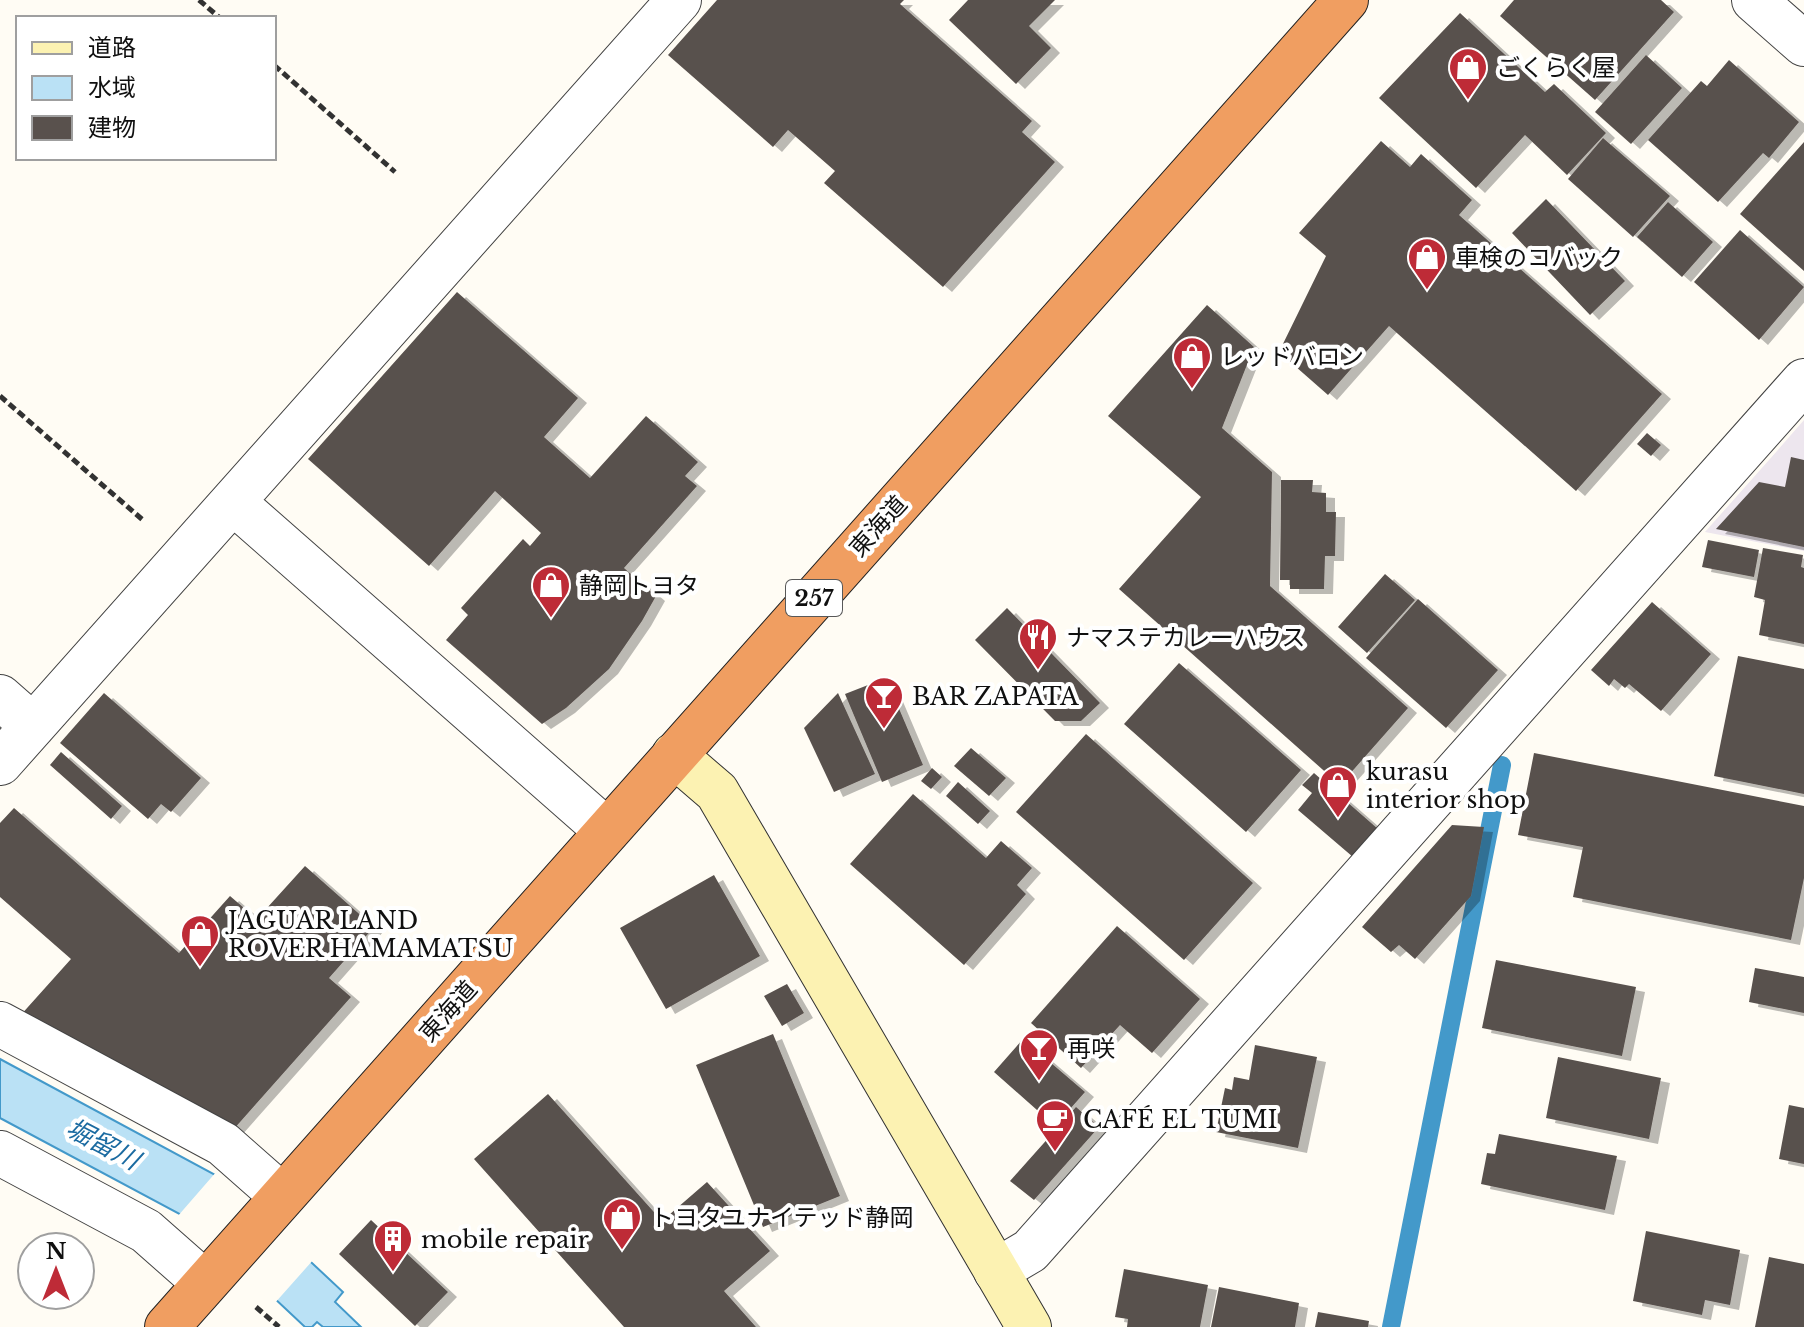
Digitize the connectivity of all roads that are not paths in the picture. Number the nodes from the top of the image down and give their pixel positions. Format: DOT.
graph roads {
  1 [pos="679,0"];
  2 [pos="1346,0"];
  3 [pos="1754,0"];
  4 [pos="1804,44"];
  5 [pos="1804,381"];
  6 [pos="233,502"];
  7 [pos="0,697"];
  8 [pos="33,726"];
  9 [pos="674,755"];
  10 [pos="0,763"];
  11 [pos="607,831"];
  12 [pos="0,1024"];
  13 [pos="0,1153"];
  14 [pos="274,1205"];
  15 [pos="996,1271"];
  16 [pos="215,1272"];
  17 [pos="167,1327"];
  18 [pos="1029,1327"];
  1 -- 6 [label="street"];
  2 -- 9 [label="highway, 東海道 / 257"];
  3 -- 4 [label="street"];
  5 -- 15 [label="street"];
  6 -- 8 [label="street"];
  6 -- 11 [label="street"];
  7 -- 8 [label="street"];
  8 -- 10 [label="street"];
  9 -- 11 [label="highway, 東海道 / 257"];
  9 -- 15 [label="street"];
  11 -- 14 [label="highway, 東海道 / 257"];
  12 -- 14 [label="street"];
  13 -- 16 [label="street"];
  14 -- 16 [label="highway, 東海道 / 257"];
  15 -- 18 [label="street"];
  16 -- 17 [label="highway, 東海道 / 257"];
}
